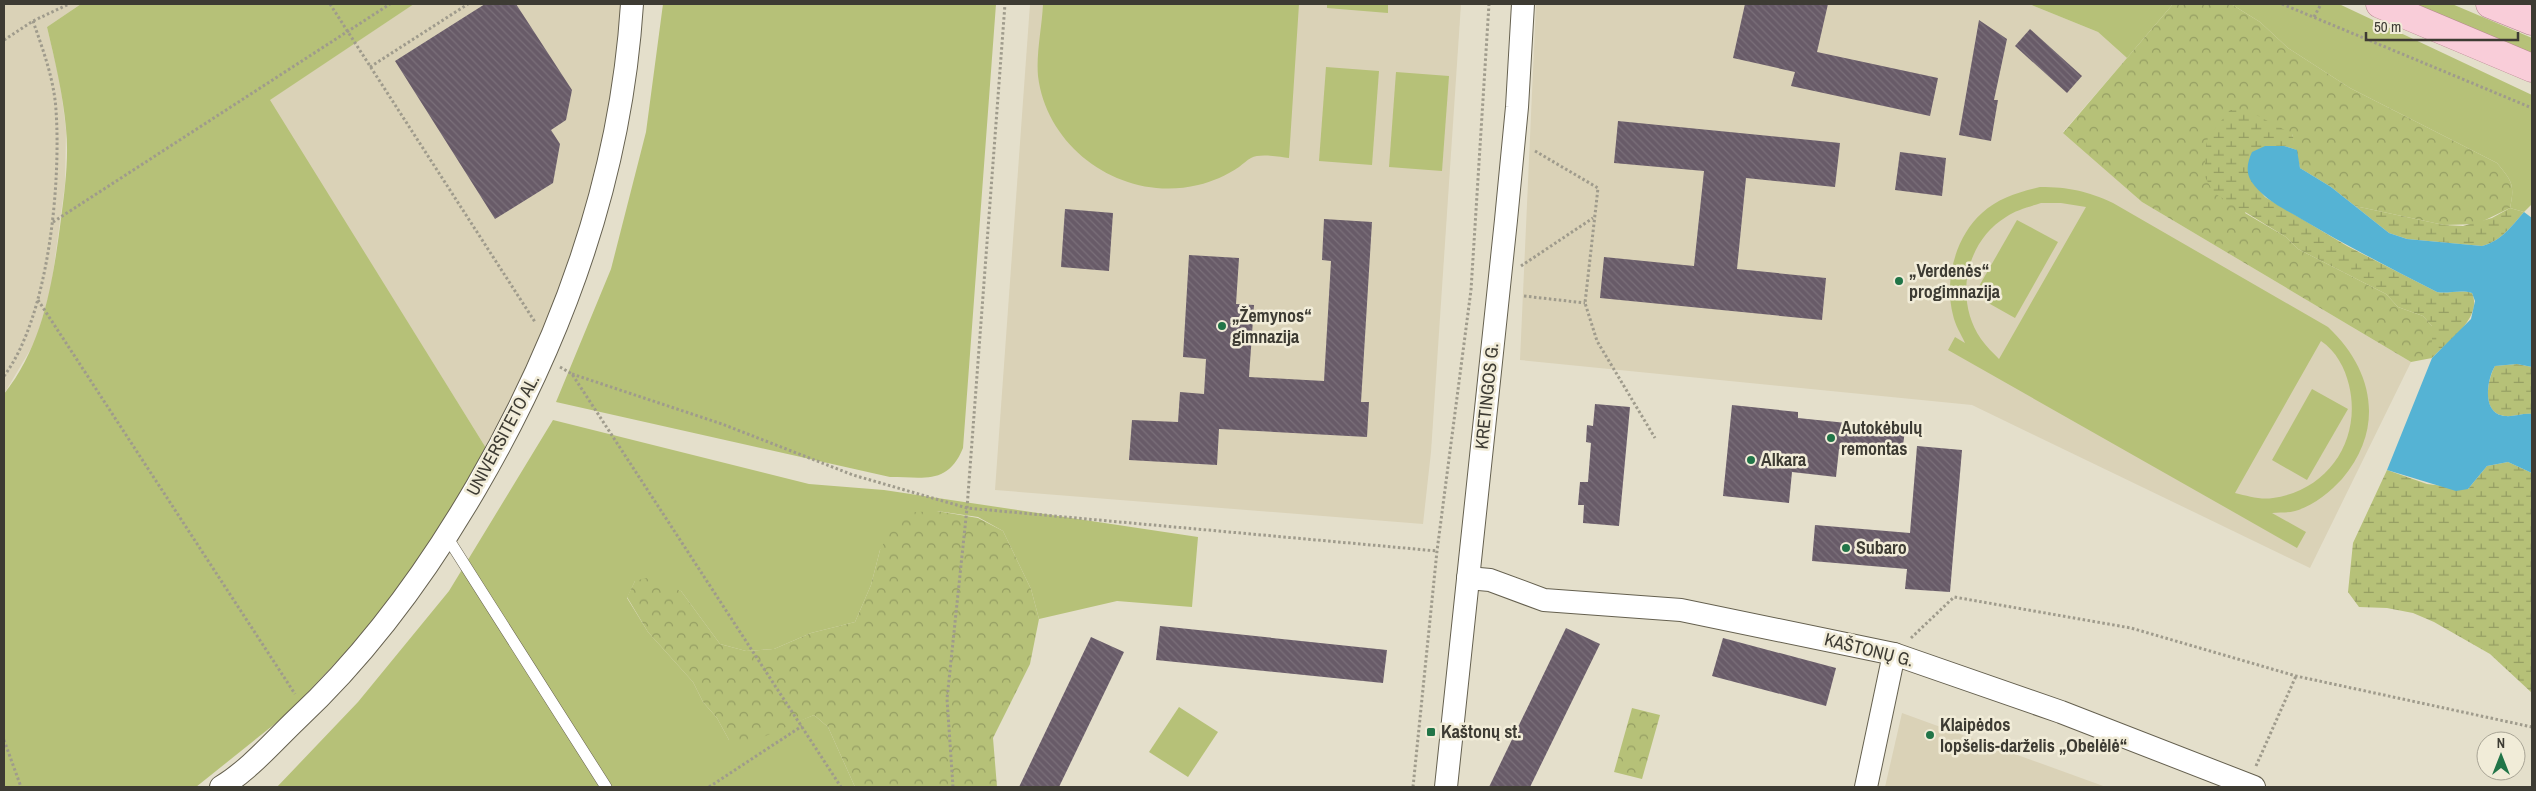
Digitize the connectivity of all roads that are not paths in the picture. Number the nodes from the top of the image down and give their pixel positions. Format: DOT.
graph roads {
  1 [pos="632,4"];
  2 [pos="1523,4"];
  3 [pos="2380,4"];
  4 [pos="2490,4"];
  5 [pos="2532,21"];
  6 [pos="2532,68"];
  7 [pos="447,537"];
  8 [pos="1468,578"];
  9 [pos="1894,654"];
  10 [pos="2240,785"];
  11 [pos="221,787"];
  12 [pos="606,787"];
  13 [pos="1446,787"];
  14 [pos="1866,787"];
  1 -- 7 [label="street, UNIVERSITETO AL."];
  2 -- 8 [label="street, KRETINGOS G."];
  3 -- 6 [label="main road"];
  4 -- 5 [label="main road"];
  7 -- 11 [label="street, UNIVERSITETO AL."];
  7 -- 12 [label="lane"];
  8 -- 9 [label="street, KAŠTONŲ G."];
  8 -- 13 [label="street, KRETINGOS G."];
  9 -- 10 [label="street, KAŠTONŲ G."];
  9 -- 14 [label="street"];
}
